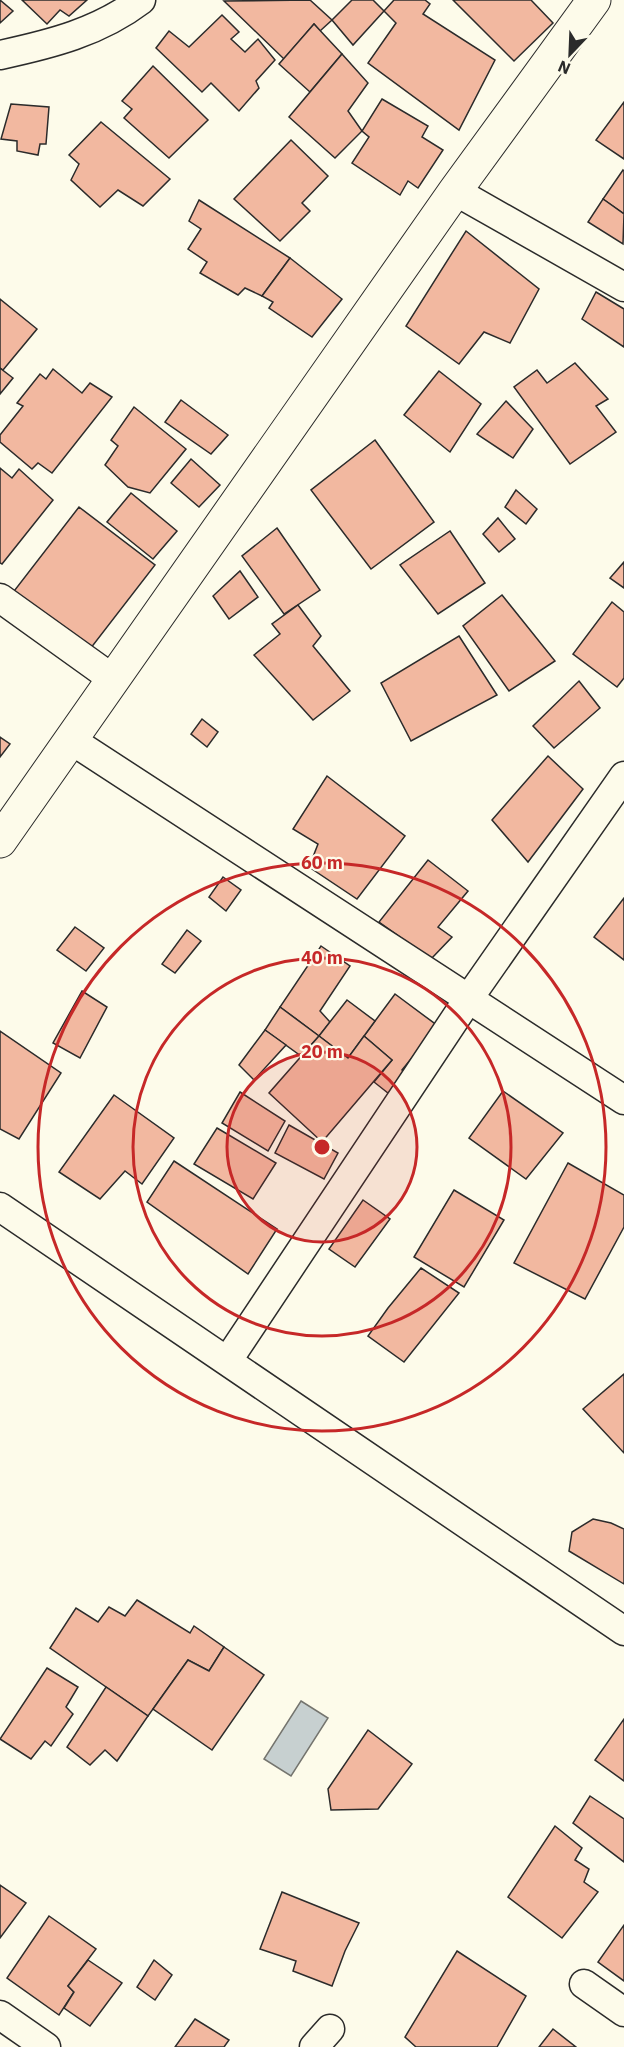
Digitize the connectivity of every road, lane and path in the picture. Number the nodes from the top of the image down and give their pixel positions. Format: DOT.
graph roads {
  1 [pos="141,0"];
  2 [pos="594,0"];
  3 [pos="0,55"];
  4 [pos="455,191"];
  5 [pos="624,287"];
  6 [pos="0,598"];
  7 [pos="113,679"];
  8 [pos="71,740"];
  9 [pos="624,776"];
  10 [pos="0,841"];
  11 [pos="469,998"];
  12 [pos="624,1100"];
  13 [pos="0,1207"];
  14 [pos="228,1360"];
  15 [pos="624,1631"];
  16 [pos="584,1984"];
  17 [pos="624,2012"];
  18 [pos="0,2015"];
  19 [pos="46,2047"];
  1 -- 3 [label="street"];
  2 -- 4 [label="street"];
  4 -- 5 [label="street"];
  4 -- 7 [label="street"];
  6 -- 7 [label="street"];
  7 -- 8 [label="street"];
  8 -- 10 [label="street"];
  8 -- 11 [label="street"];
  9 -- 11 [label="street"];
  11 -- 12 [label="street"];
  11 -- 14 [label="street"];
  13 -- 14 [label="street"];
  14 -- 15 [label="street"];
  16 -- 17 [label="street"];
  18 -- 19 [label="street"];
}
